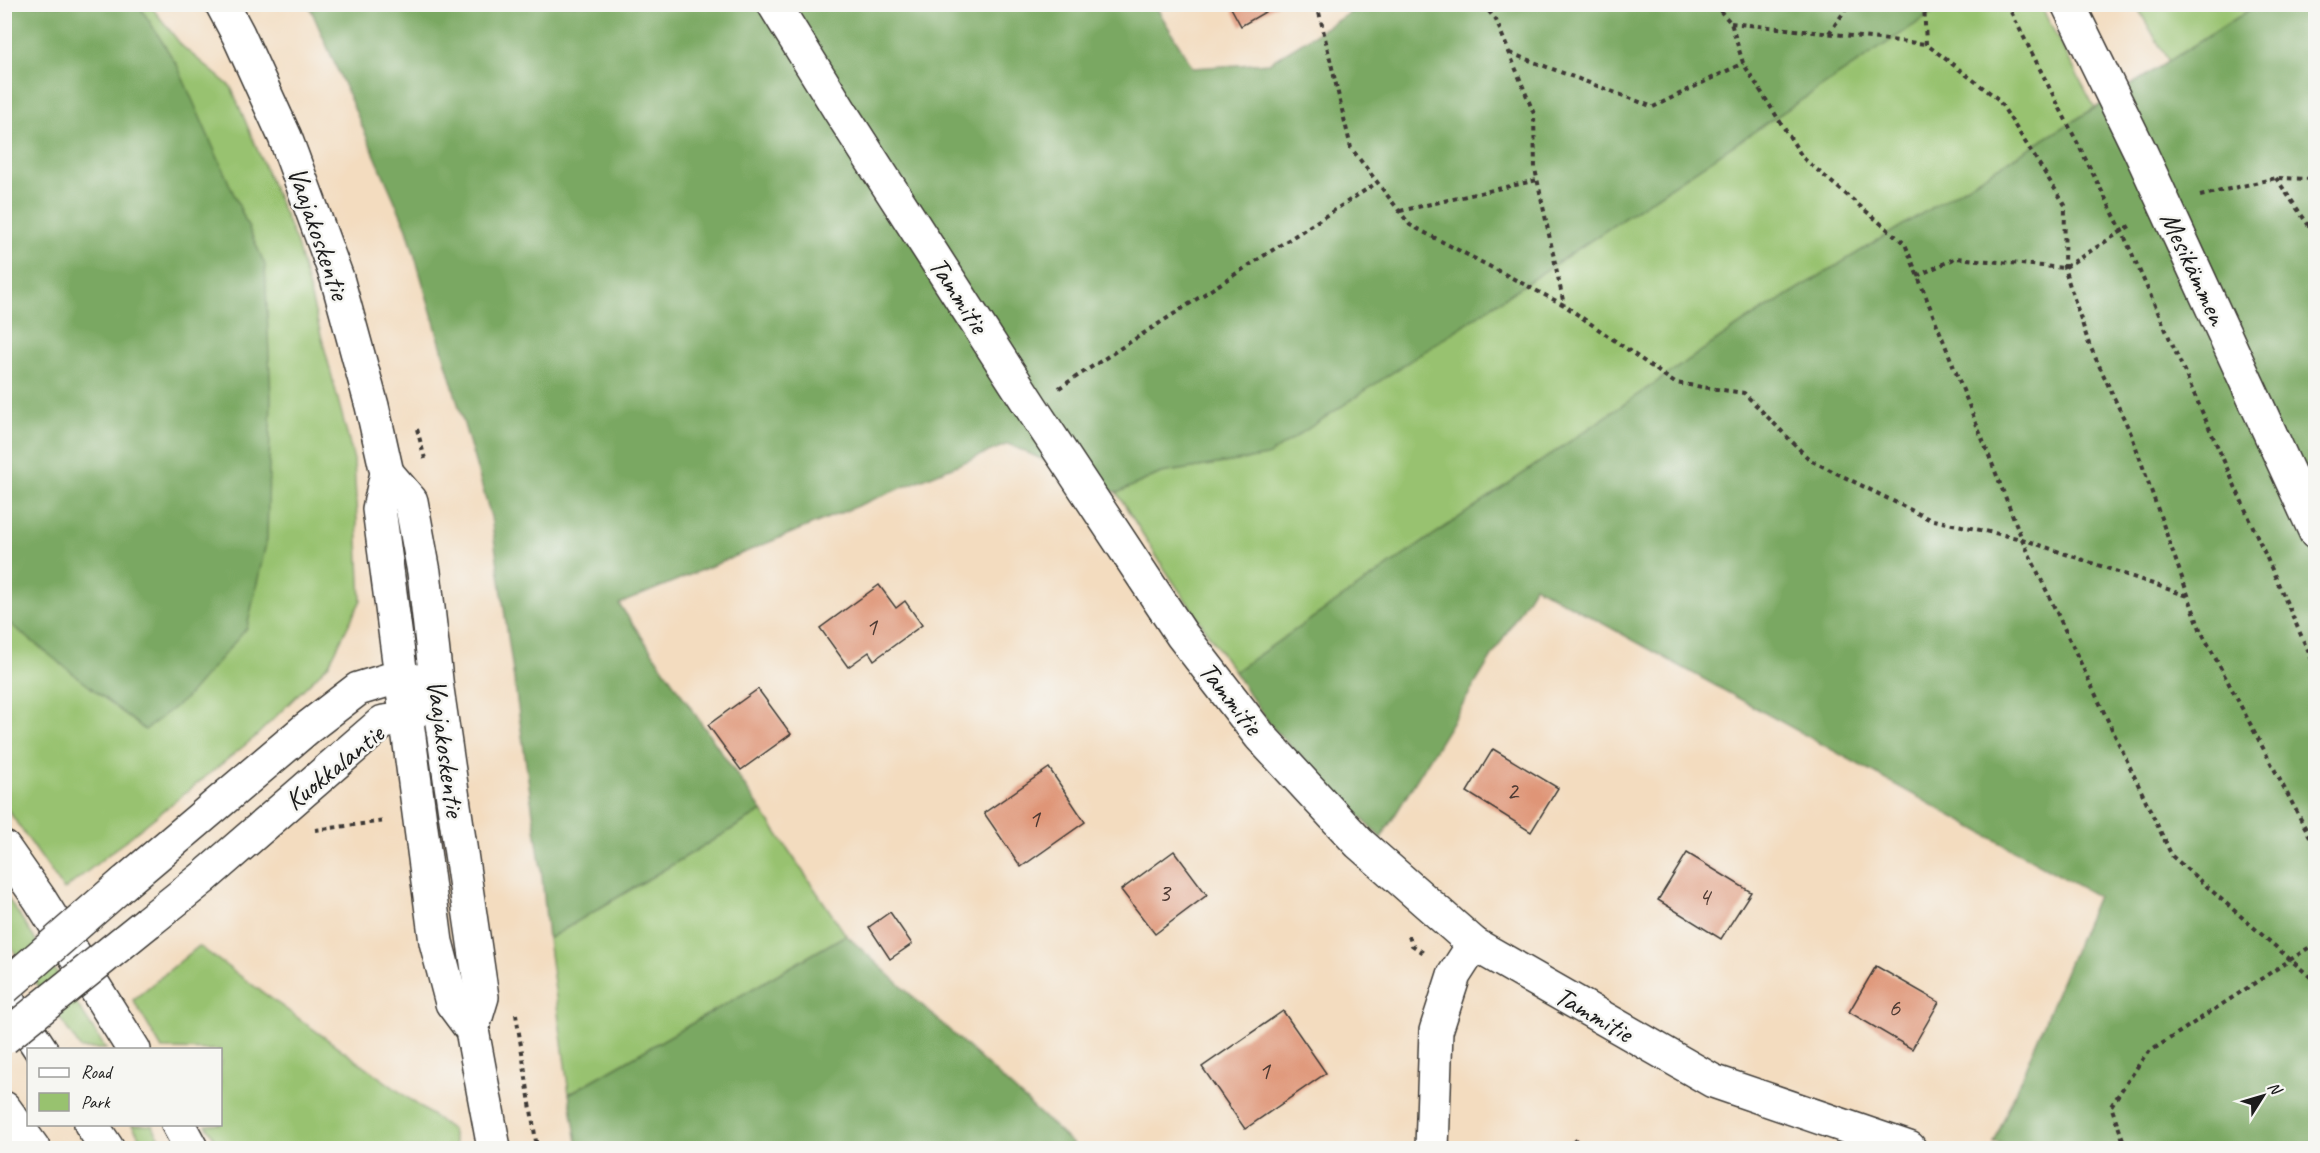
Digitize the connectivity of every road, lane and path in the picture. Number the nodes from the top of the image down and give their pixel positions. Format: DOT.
graph roads {
  1 [pos="172,4"];
  2 [pos="222,4"];
  3 [pos="774,4"];
  4 [pos="1317,4"];
  5 [pos="1484,4"];
  6 [pos="1714,4"];
  7 [pos="1850,4"];
  8 [pos="1924,4"];
  9 [pos="2007,4"];
  10 [pos="2068,4"];
  11 [pos="176,9"];
  12 [pos="1731,24"];
  13 [pos="1829,34"];
  14 [pos="1926,44"];
  15 [pos="1509,52"];
  16 [pos="1743,63"];
  17 [pos="2276,178"];
  18 [pos="1537,180"];
  19 [pos="1378,182"];
  20 [pos="1400,211"];
  21 [pos="2316,236"];
  22 [pos="2064,268"];
  23 [pos="1917,276"];
  24 [pos="1564,305"];
  25 [pos="1031,407"];
  26 [pos="387,473"];
  27 [pos="2316,533"];
  28 [pos="2022,539"];
  29 [pos="2188,596"];
  30 [pos="2316,669"];
  31 [pos="401,676"];
  32 [pos="437,689"];
  33 [pos="407,719"];
  34 [pos="418,814"];
  35 [pos="308,831"];
  36 [pos="4,848"];
  37 [pos="2316,848"];
  38 [pos="2316,943"];
  39 [pos="1474,944"];
  40 [pos="2290,960"];
  41 [pos="2316,982"];
  42 [pos="4,988"];
  43 [pos="4,994"];
  44 [pos="472,1030"];
  45 [pos="4,1038"];
  46 [pos="40,1048"];
  47 [pos="133,1048"];
  48 [pos="4,1108"];
  49 [pos="92,1126"];
  50 [pos="179,1126"];
  51 [pos="33,1149"];
  52 [pos="107,1149"];
  53 [pos="191,1149"];
  54 [pos="494,1149"];
  55 [pos="1432,1149"];
  56 [pos="1910,1149"];
  57 [pos="2126,1149"];
  1 -- 11 [label="path"];
  2 -- 26 [label="main road, Vaajakoskentie"];
  3 -- 25 [label="main road, Tammitie"];
  4 -- 19 [label="path"];
  5 -- 15 [label="path"];
  6 -- 12 [label="path"];
  7 -- 13 [label="path"];
  8 -- 14 [label="path"];
  9 -- 30 [label="path"];
  10 -- 27 [label="main road, Mesikämmen"];
  12 -- 13 [label="path"];
  12 -- 16 [label="path"];
  13 -- 14 [label="path"];
  14 -- 22 [label="path"];
  15 -- 16 [label="path"];
  15 -- 18 [label="path"];
  16 -- 23 [label="path"];
  17 -- 21 [label="path"];
  18 -- 20 [label="path"];
  18 -- 24 [label="path"];
  19 -- 20 [label="path"];
  19 -- 25 [label="path"];
  20 -- 24 [label="path"];
  22 -- 23 [label="path"];
  22 -- 29 [label="path"];
  23 -- 28 [label="path"];
  24 -- 28 [label="path"];
  25 -- 39 [label="main road, Tammitie"];
  26 -- 31 [label="main road, Vaajakoskentie"];
  26 -- 32 [label="main road, Vaajakoskentie"];
  28 -- 29 [label="path"];
  28 -- 40 [label="path"];
  29 -- 37 [label="path"];
  31 -- 32 [label="main road"];
  31 -- 33 [label="main road, Vaajakoskentie"];
  31 -- 42 [label="main road, Kuokkalantie, bridge"];
  32 -- 33 [label="main road, Kuokkalantie"];
  32 -- 44 [label="main road, Vaajakoskentie"];
  33 -- 34 [label="main road, Vaajakoskentie"];
  33 -- 45 [label="main road, Kuokkalantie, bridge"];
  34 -- 35 [label="path"];
  34 -- 44 [label="main road, Vaajakoskentie"];
  36 -- 47 [label="main road"];
  38 -- 40 [label="path"];
  39 -- 55 [label="main road"];
  39 -- 56 [label="main road, Tammitie"];
  40 -- 41 [label="path"];
  40 -- 57 [label="path"];
  43 -- 46 [label="main road"];
  44 -- 54 [label="main road, Vaajakoskentie"];
  48 -- 51 [label="main road"];
  49 -- 52 [label="main road"];
  50 -- 53 [label="main road"];
}
